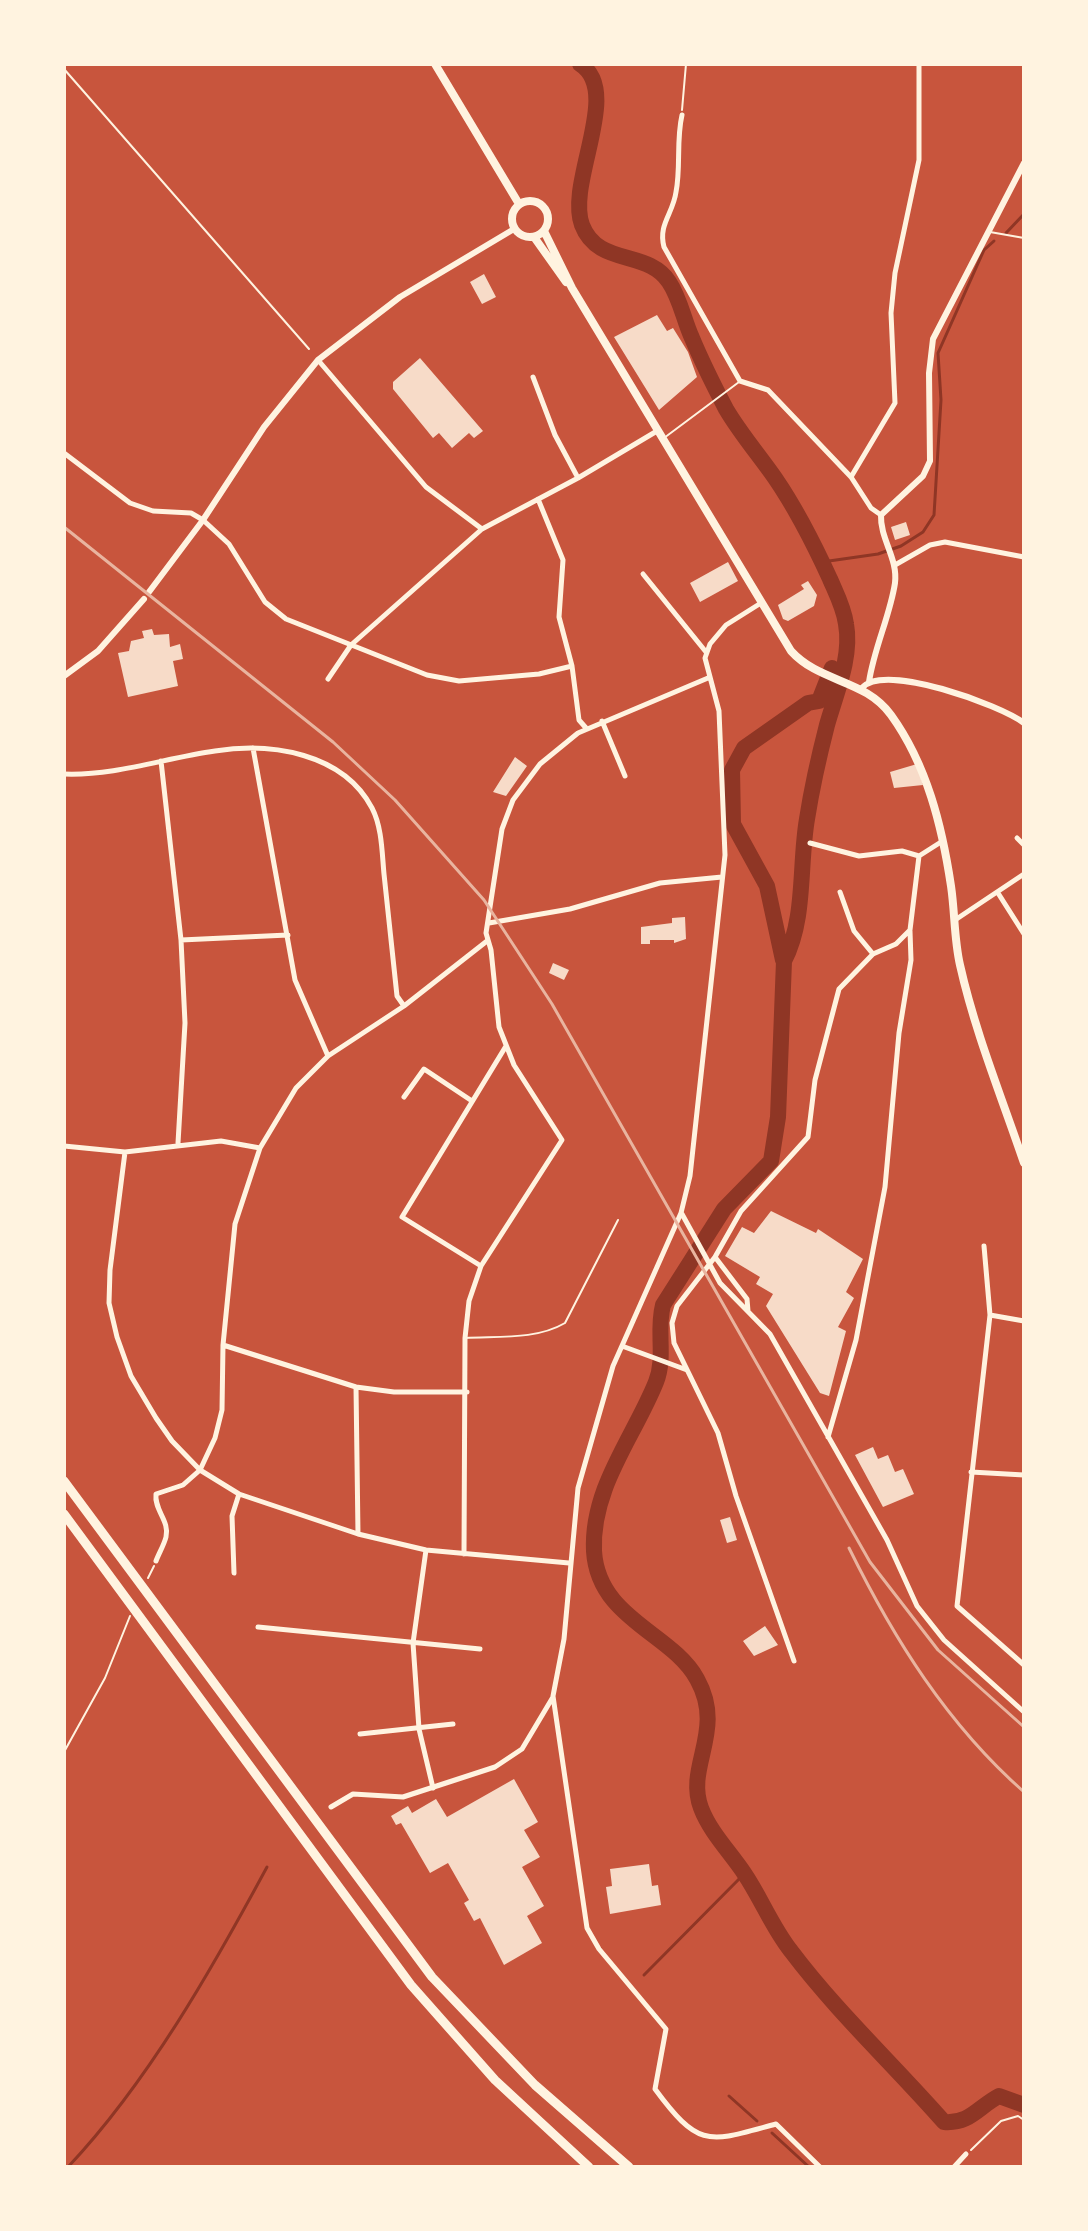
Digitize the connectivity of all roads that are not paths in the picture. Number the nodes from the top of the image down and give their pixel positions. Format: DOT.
graph roads {
  1 [pos="435,64"];
  2 [pos="919,64"];
  3 [pos="682,115"];
  4 [pos="1024,163"];
  5 [pos="519,204"];
  6 [pos="514,229"];
  7 [pos="544,231"];
  8 [pos="987,231"];
  9 [pos="534,237"];
  10 [pos="1024,238"];
  11 [pos="572,288"];
  12 [pos="318,360"];
  13 [pos="533,377"];
  14 [pos="740,381"];
  15 [pos="661,435"];
  16 [pos="64,453"];
  17 [pos="851,477"];
  18 [pos="578,478"];
  19 [pos="538,499"];
  20 [pos="881,515"];
  21 [pos="203,520"];
  22 [pos="482,529"];
  23 [pos="1024,557"];
  24 [pos="895,565"];
  25 [pos="643,574"];
  26 [pos="149,592"];
  27 [pos="144,599"];
  28 [pos="762,602"];
  29 [pos="351,645"];
  30 [pos="706,652"];
  31 [pos="572,666"];
  32 [pos="64,676"];
  33 [pos="708,678"];
  34 [pos="328,679"];
  35 [pos="865,685"];
  36 [pos="602,721"];
  37 [pos="1024,723"];
  38 [pos="586,729"];
  39 [pos="253,748"];
  40 [pos="161,761"];
  41 [pos="64,774"];
  42 [pos="625,776"];
  43 [pos="1017,838"];
  44 [pos="941,842"];
  45 [pos="810,843"];
  46 [pos="1024,845"];
  47 [pos="919,856"];
  48 [pos="1024,874"];
  49 [pos="722,877"];
  50 [pos="840,892"];
  51 [pos="998,893"];
  52 [pos="953,920"];
  53 [pos="489,923"];
  54 [pos="910,930"];
  55 [pos="1024,934"];
  56 [pos="288,935"];
  57 [pos="181,940"];
  58 [pos="487,941"];
  59 [pos="873,954"];
  60 [pos="404,1006"];
  61 [pos="506,1045"];
  62 [pos="328,1056"];
  63 [pos="404,1097"];
  64 [pos="472,1101"];
  65 [pos="178,1143"];
  66 [pos="64,1146"];
  67 [pos="260,1148"];
  68 [pos="125,1152"];
  69 [pos="1024,1163"];
  70 [pos="681,1213"];
  71 [pos="618,1220"];
  72 [pos="984,1246"];
  73 [pos="715,1257"];
  74 [pos="481,1266"];
  75 [pos="748,1312"];
  76 [pos="990,1315"];
  77 [pos="1024,1321"];
  78 [pos="465,1338"];
  79 [pos="223,1345"];
  80 [pos="622,1346"];
  81 [pos="687,1370"];
  82 [pos="356,1387"];
  83 [pos="467,1392"];
  84 [pos="827,1438"];
  85 [pos="200,1470"];
  86 [pos="971,1472"];
  87 [pos="1024,1475"];
  88 [pos="64,1481"];
  89 [pos="239,1494"];
  90 [pos="64,1514"];
  91 [pos="358,1534"];
  92 [pos="426,1550"];
  93 [pos="464,1554"];
  94 [pos="156,1561"];
  95 [pos="569,1563"];
  96 [pos="234,1573"];
  97 [pos="258,1627"];
  98 [pos="413,1643"];
  99 [pos="480,1649"];
  100 [pos="794,1661"];
  101 [pos="1024,1665"];
  102 [pos="553,1696"];
  103 [pos="1024,1712"];
  104 [pos="453,1724"];
  105 [pos="419,1729"];
  106 [pos="360,1734"];
  107 [pos="433,1788"];
  108 [pos="331,1807"];
  109 [pos="966,2154"];
  110 [pos="589,2167"];
  111 [pos="629,2167"];
  112 [pos="820,2167"];
  113 [pos="954,2167"];
  1 -- 5 [label="main road"];
  2 -- 17 [label="street"];
  3 -- 14 [label="street"];
  4 -- 8 [label="street"];
  5 -- 6 [label="main road"];
  5 -- 7 [label="main road"];
  6 -- 9 [label="main road"];
  6 -- 12 [label="street"];
  7 -- 9 [label="main road"];
  7 -- 11 [label="main road"];
  8 -- 10 [label="lane"];
  8 -- 20 [label="street"];
  9 -- 11 [label="main road"];
  11 -- 15 [label="main road"];
  12 -- 21 [label="street"];
  12 -- 22 [label="street"];
  13 -- 18 [label="street"];
  14 -- 15 [label="lane"];
  14 -- 17 [label="street"];
  15 -- 18 [label="street"];
  15 -- 28 [label="main road"];
  16 -- 21 [label="street"];
  17 -- 20 [label="street"];
  18 -- 19 [label="street"];
  19 -- 22 [label="street"];
  19 -- 31 [label="street"];
  20 -- 24 [label="street"];
  21 -- 26 [label="street"];
  21 -- 29 [label="street"];
  22 -- 29 [label="street"];
  23 -- 24 [label="street"];
  24 -- 35 [label="street"];
  25 -- 30 [label="street"];
  27 -- 32 [label="street"];
  28 -- 30 [label="street"];
  28 -- 35 [label="main road"];
  29 -- 31 [label="street"];
  29 -- 34 [label="street"];
  30 -- 33 [label="street"];
  31 -- 38 [label="street"];
  33 -- 36 [label="street"];
  33 -- 49 [label="street"];
  35 -- 37 [label="street"];
  35 -- 44 [label="main road"];
  36 -- 38 [label="street"];
  36 -- 42 [label="street"];
  38 -- 53 [label="street"];
  39 -- 40 [label="street"];
  39 -- 56 [label="street"];
  39 -- 60 [label="street"];
  40 -- 41 [label="street"];
  40 -- 57 [label="street"];
  43 -- 46 [label="street"];
  44 -- 47 [label="street"];
  44 -- 52 [label="main road"];
  45 -- 47 [label="street"];
  47 -- 54 [label="street"];
  48 -- 51 [label="street"];
  49 -- 53 [label="street"];
  49 -- 70 [label="street"];
  50 -- 59 [label="street"];
  51 -- 52 [label="street"];
  51 -- 55 [label="street"];
  52 -- 69 [label="main road"];
  53 -- 58 [label="street"];
  54 -- 59 [label="street"];
  54 -- 84 [label="street"];
  56 -- 57 [label="street"];
  56 -- 62 [label="street"];
  57 -- 65 [label="street"];
  58 -- 60 [label="street"];
  58 -- 61 [label="street"];
  59 -- 73 [label="street"];
  60 -- 62 [label="street"];
  61 -- 64 [label="street"];
  61 -- 74 [label="street"];
  62 -- 67 [label="street"];
  63 -- 64 [label="street"];
  64 -- 74 [label="street"];
  65 -- 67 [label="street"];
  65 -- 68 [label="street"];
  66 -- 68 [label="street"];
  67 -- 79 [label="street"];
  68 -- 85 [label="street"];
  70 -- 75 [label="street"];
  70 -- 80 [label="street"];
  71 -- 78 [label="lane"];
  72 -- 76 [label="street"];
  73 -- 75 [label="street"];
  73 -- 81 [label="street"];
  74 -- 78 [label="street"];
  75 -- 84 [label="street"];
  76 -- 77 [label="street"];
  76 -- 86 [label="street"];
  78 -- 83 [label="street"];
  79 -- 82 [label="street"];
  79 -- 85 [label="street"];
  80 -- 81 [label="street"];
  80 -- 95 [label="street"];
  81 -- 100 [label="street"];
  82 -- 83 [label="street"];
  82 -- 91 [label="street"];
  83 -- 93 [label="street"];
  84 -- 103 [label="street"];
  85 -- 89 [label="street"];
  85 -- 94 [label="street"];
  86 -- 87 [label="street"];
  86 -- 101 [label="street"];
  88 -- 111 [label="highway"];
  89 -- 91 [label="street"];
  89 -- 96 [label="street"];
  90 -- 110 [label="highway"];
  91 -- 92 [label="street"];
  92 -- 93 [label="street"];
  92 -- 98 [label="street"];
  93 -- 95 [label="street"];
  95 -- 102 [label="street"];
  97 -- 98 [label="street"];
  98 -- 99 [label="street"];
  98 -- 105 [label="street"];
  102 -- 107 [label="street"];
  102 -- 112 [label="street"];
  104 -- 105 [label="street"];
  105 -- 106 [label="street"];
  105 -- 107 [label="street"];
  107 -- 108 [label="street"];
  109 -- 113 [label="street"];
}
